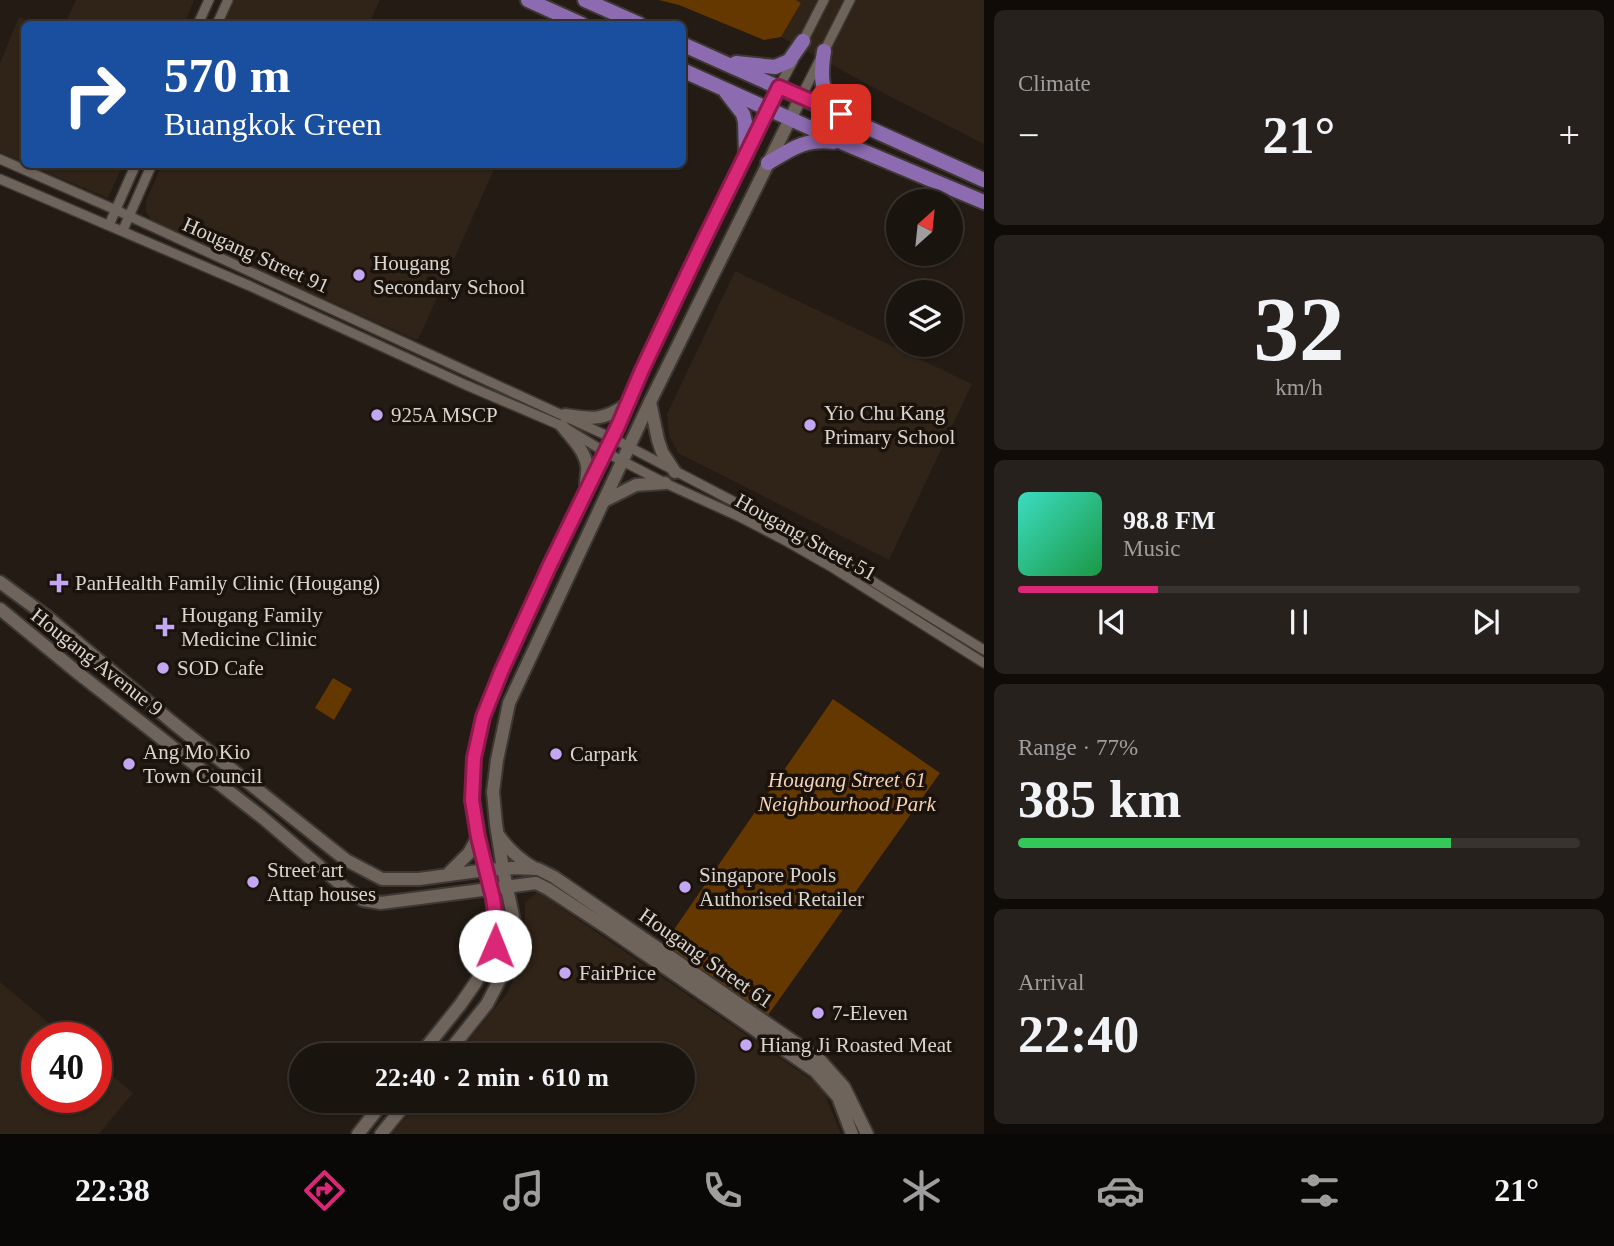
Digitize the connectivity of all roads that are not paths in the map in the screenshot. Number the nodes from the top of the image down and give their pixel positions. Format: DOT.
graph roads {
  1 [pos="209,0"];
  2 [pos="228,0"];
  3 [pos="528,0"];
  4 [pos="585,0"];
  5 [pos="824,0"];
  6 [pos="850,0"];
  7 [pos="199,21"];
  8 [pos="218,21"];
  9 [pos="574,21"];
  10 [pos="632,21"];
  11 [pos="803,41"];
  12 [pos="686,46"];
  13 [pos="824,51"];
  14 [pos="714,59"];
  15 [pos="686,72"];
  16 [pos="779,87"];
  17 [pos="723,88"];
  18 [pos="801,97"];
  19 [pos="769,110"];
  20 [pos="841,114"];
  21 [pos="790,120"];
  22 [pos="846,144"];
  23 [pos="746,155"];
  24 [pos="0,159"];
  25 [pos="768,163"];
  26 [pos="134,168"];
  27 [pos="150,168"];
  28 [pos="0,179"];
  29 [pos="45,179"];
  30 [pos="984,180"];
  31 [pos="37,195"];
  32 [pos="984,202"];
  33 [pos="116,210"];
  34 [pos="129,217"];
  35 [pos="109,225"];
  36 [pos="123,230"];
  37 [pos="650,402"];
  38 [pos="626,405"];
  39 [pos="564,421"];
  40 [pos="612,438"];
  41 [pos="630,447"];
  42 [pos="605,452"];
  43 [pos="623,461"];
  44 [pos="675,472"];
  45 [pos="665,483"];
  46 [pos="586,491"];
  47 [pos="604,501"];
  48 [pos="0,582"];
  49 [pos="0,609"];
  50 [pos="984,650"];
  51 [pos="984,663"];
  52 [pos="498,834"];
  53 [pos="478,837"];
  54 [pos="503,869"];
  55 [pos="486,870"];
  56 [pos="447,875"];
  57 [pos="537,876"];
  58 [pos="507,886"];
  59 [pos="491,888"];
  60 [pos="462,892"];
  61 [pos="513,912"];
  62 [pos="495,913"];
  63 [pos="430,1043"];
  64 [pos="456,1043"];
  65 [pos="375,1113"];
  66 [pos="398,1113"];
  67 [pos="358,1134"];
  68 [pos="381,1134"];
  69 [pos="852,1134"];
  70 [pos="867,1134"];
  1 -- 7 [label="street"];
  2 -- 8 [label="street"];
  3 -- 9 [label="main road"];
  4 -- 10 [label="main road"];
  5 -- 11 [label="street"];
  6 -- 13 [label="street"];
  11 -- 14 [label="main road"];
  11 -- 16 [label="street"];
  12 -- 14 [label="main road"];
  13 -- 18 [label="street"];
  13 -- 20 [label="main road"];
  14 -- 16 [label="main road"];
  15 -- 17 [label="main road"];
  16 -- 18 [label="main road"];
  16 -- 19 [label="street"];
  17 -- 19 [label="main road"];
  17 -- 23 [label="main road"];
  18 -- 20 [label="main road"];
  18 -- 21 [label="street"];
  19 -- 21 [label="main road"];
  19 -- 23 [label="street"];
  20 -- 30 [label="main road"];
  21 -- 22 [label="main road"];
  21 -- 25 [label="street"];
  22 -- 25 [label="main road"];
  22 -- 32 [label="main road"];
  23 -- 38 [label="street"];
  24 -- 29 [label="street, Hougang Street 91"];
  25 -- 37 [label="street"];
  26 -- 33 [label="street"];
  27 -- 34 [label="street"];
  28 -- 31 [label="street, Hougang Street 91"];
  29 -- 31 [label="street"];
  29 -- 33 [label="street, Hougang Street 91"];
  31 -- 35 [label="street, Hougang Street 91"];
  33 -- 34 [label="street, Hougang Street 91"];
  33 -- 35 [label="street"];
  34 -- 36 [label="street"];
  34 -- 39 [label="street, Hougang Street 91"];
  35 -- 36 [label="street, Hougang Street 91"];
  36 -- 39 [label="street, Hougang Street 91"];
  37 -- 41 [label="street"];
  37 -- 44 [label="street"];
  38 -- 39 [label="street"];
  38 -- 40 [label="street"];
  39 -- 40 [label="street, Hougang Street 91"];
  39 -- 42 [label="street, Hougang Street 91"];
  39 -- 46 [label="street"];
  40 -- 41 [label="street, Hougang Street 51"];
  40 -- 42 [label="street"];
  41 -- 43 [label="street"];
  41 -- 44 [label="street, Hougang Street 51"];
  42 -- 43 [label="street, Hougang Street 51"];
  42 -- 46 [label="street"];
  43 -- 45 [label="street, Hougang Street 51"];
  43 -- 47 [label="street"];
  44 -- 50 [label="street, Hougang Street 51"];
  45 -- 47 [label="street"];
  45 -- 51 [label="street, Hougang Street 51"];
  46 -- 53 [label="street"];
  47 -- 52 [label="street"];
  48 -- 56 [label="street, Hougang Avenue 9"];
  49 -- 60 [label="street, Hougang Avenue 9"];
  52 -- 54 [label="street"];
  52 -- 57 [label="street"];
  53 -- 55 [label="street"];
  53 -- 56 [label="street"];
  54 -- 55 [label="street, Hougang Street 61"];
  54 -- 57 [label="street, Hougang Street 61"];
  54 -- 58 [label="street"];
  55 -- 56 [label="street, Hougang Avenue 9"];
  55 -- 59 [label="street"];
  57 -- 58 [label="street"];
  57 -- 61 [label="street"];
  57 -- 69 [label="street, Hougang Street 61"];
  57 -- 70 [label="street, Hougang Street 61"];
  58 -- 59 [label="street"];
  58 -- 61 [label="street"];
  59 -- 60 [label="street, Hougang Avenue 9"];
  59 -- 62 [label="street"];
  60 -- 62 [label="street"];
  61 -- 64 [label="street"];
  62 -- 63 [label="street"];
  65 -- 67 [label="street"];
  66 -- 68 [label="street"];
}
